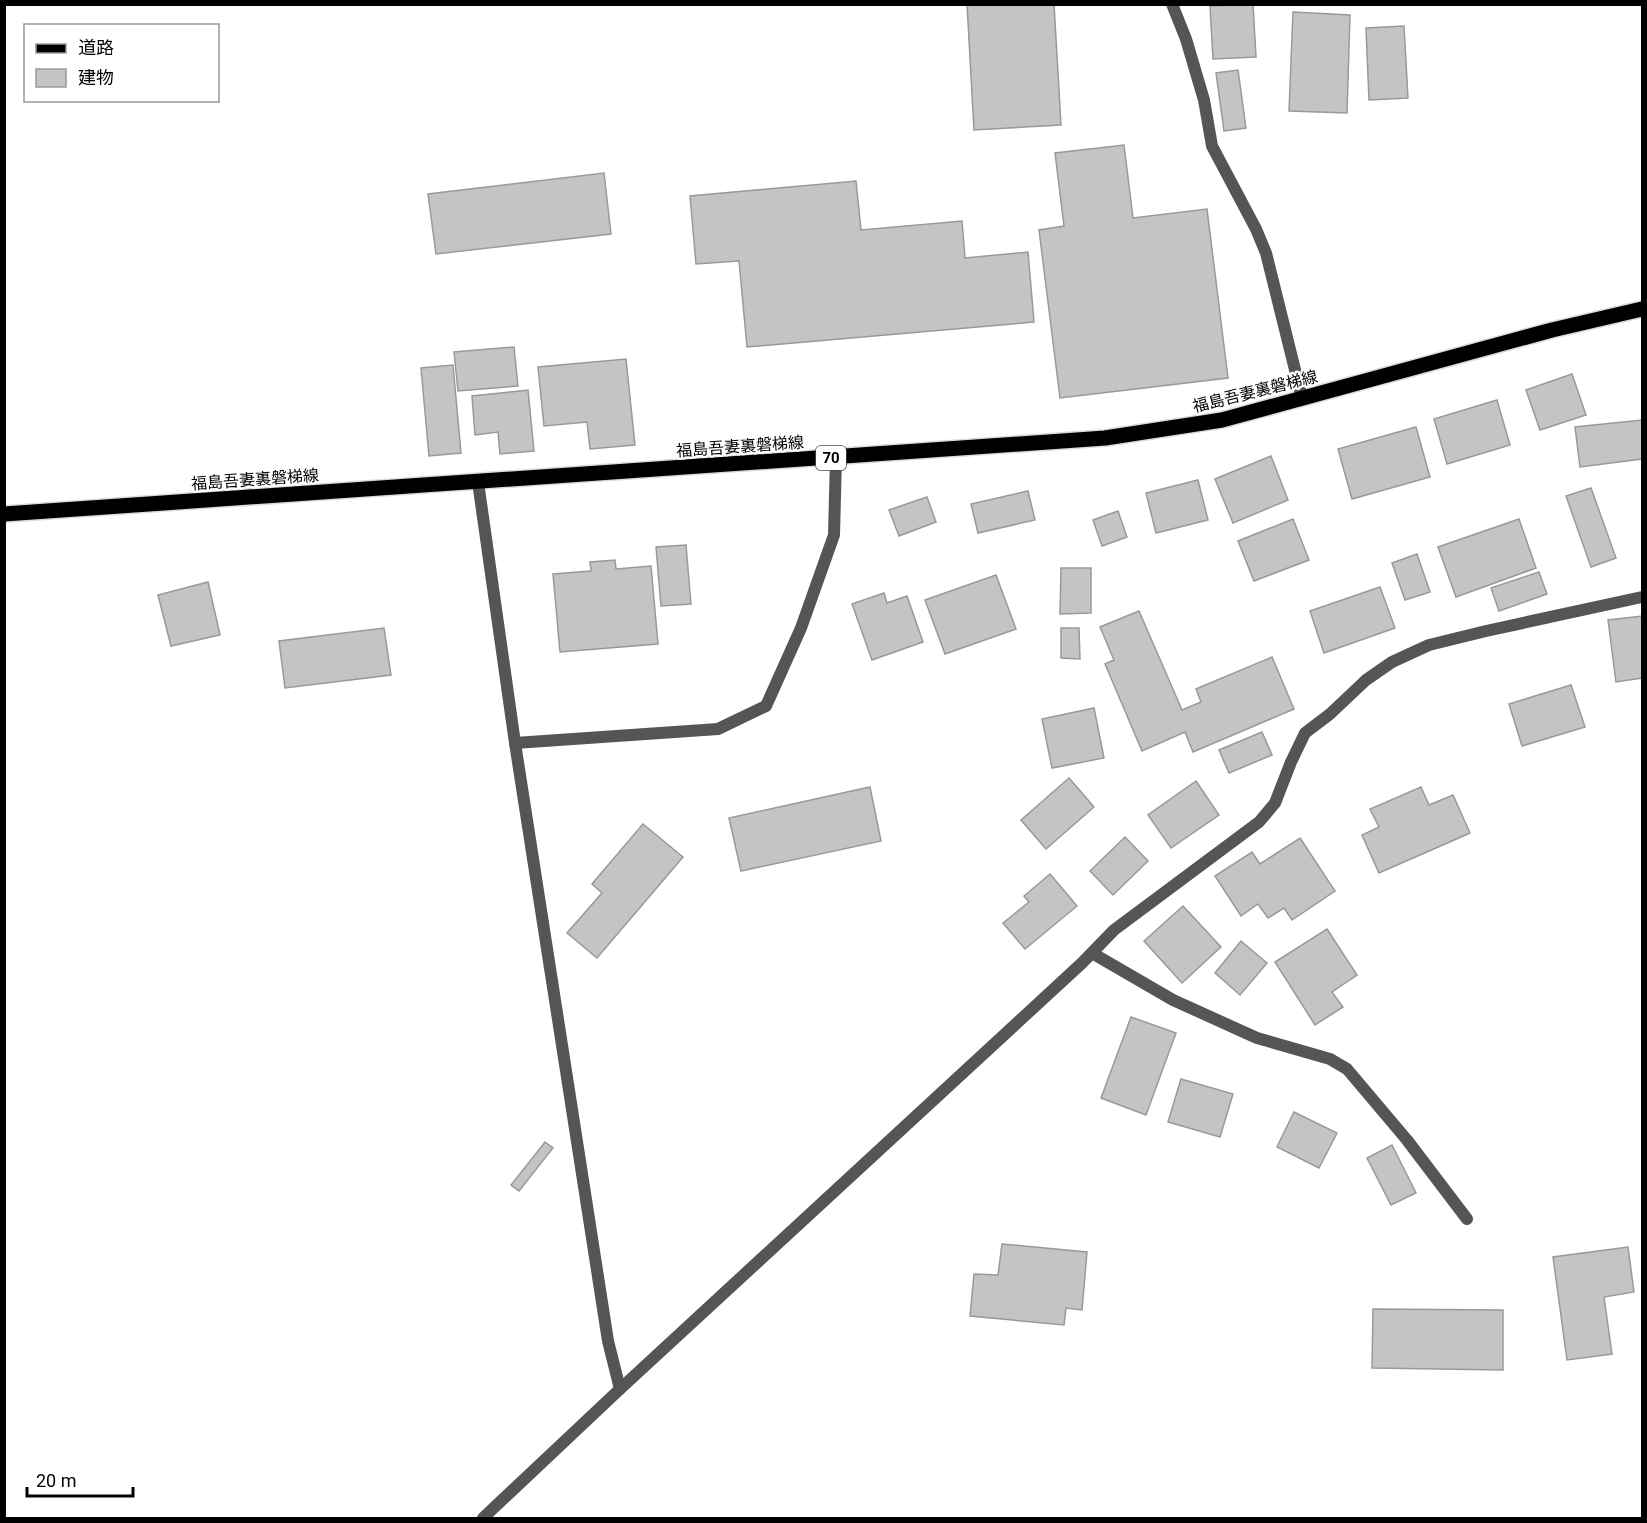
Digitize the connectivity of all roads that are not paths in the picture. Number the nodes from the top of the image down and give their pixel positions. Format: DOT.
graph roads {
  1 [pos="1172,4"];
  2 [pos="1642,309"];
  3 [pos="1302,398"];
  4 [pos="836,458"];
  5 [pos="478,482"];
  6 [pos="4,514"];
  7 [pos="1642,597"];
  8 [pos="515,743"];
  9 [pos="1092,953"];
  10 [pos="1467,1219"];
  11 [pos="620,1389"];
  12 [pos="483,1518"];
  1 -- 3 [label="street"];
  2 -- 3 [label="main road, 福島吾妻裏磐梯線 / 70"];
  3 -- 4 [label="main road, 福島吾妻裏磐梯線 / 70"];
  4 -- 5 [label="main road, 福島吾妻裏磐梯線 / 70"];
  4 -- 8 [label="street"];
  5 -- 6 [label="main road, 福島吾妻裏磐梯線 / 70"];
  5 -- 8 [label="street"];
  7 -- 9 [label="street"];
  8 -- 11 [label="street"];
  9 -- 10 [label="street"];
  9 -- 11 [label="street"];
  11 -- 12 [label="street"];
}
